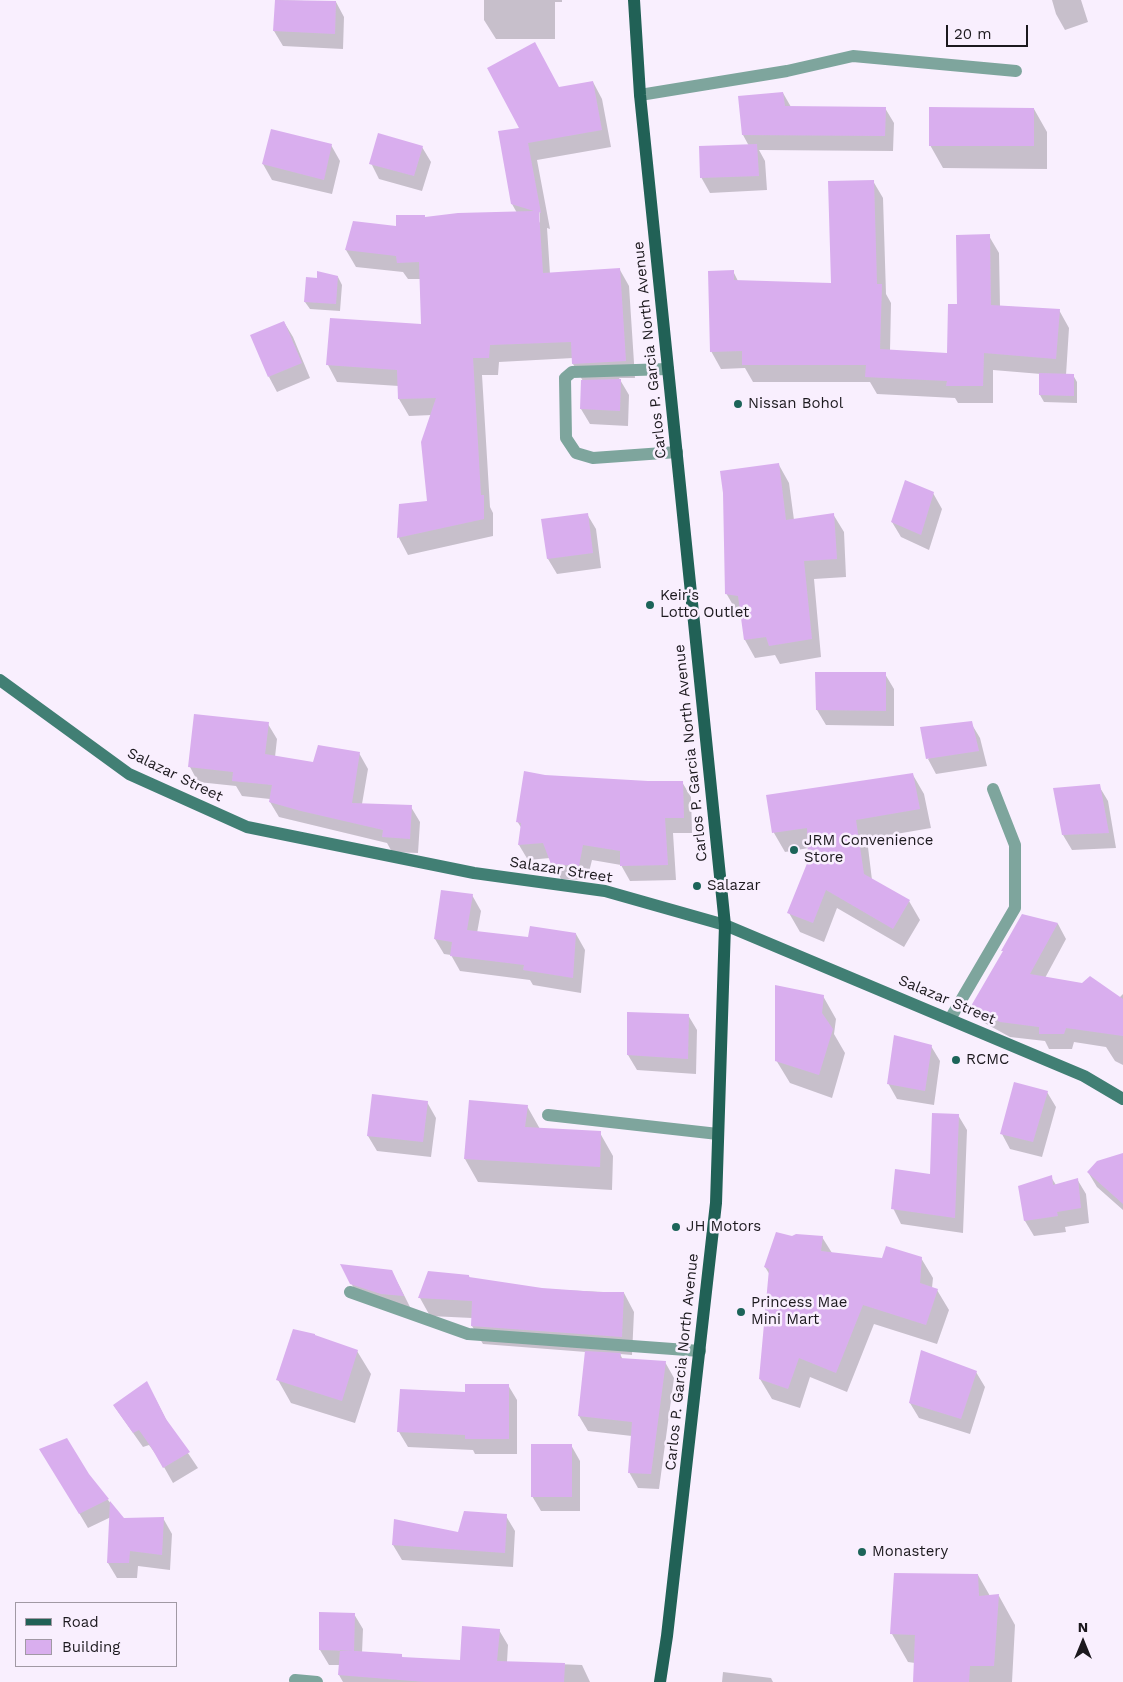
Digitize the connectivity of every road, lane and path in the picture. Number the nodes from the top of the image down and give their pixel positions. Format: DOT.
graph roads {
  1 [pos="634,0"];
  2 [pos="1016,71"];
  3 [pos="640,95"];
  4 [pos="668,369"];
  5 [pos="677,452"];
  6 [pos="0,680"];
  7 [pos="993,789"];
  8 [pos="725,925"];
  9 [pos="950,1018"];
  10 [pos="1123,1099"];
  11 [pos="548,1115"];
  12 [pos="718,1134"];
  13 [pos="350,1292"];
  14 [pos="700,1351"];
  15 [pos="295,1680"];
  16 [pos="317,1682"];
  17 [pos="660,1682"];
  1 -- 3 [label="main road, Carlos P. Garcia North Avenue"];
  2 -- 3 [label="street"];
  3 -- 4 [label="main road, Carlos P. Garcia North Avenue"];
  4 -- 5 [label="main road, Carlos P. Garcia North Avenue"];
  4 -- 5 [label="street"];
  5 -- 8 [label="main road, Carlos P. Garcia North Avenue"];
  6 -- 8 [label="street, Salazar Street"];
  7 -- 9 [label="street"];
  8 -- 9 [label="street, Salazar Street"];
  8 -- 12 [label="main road, Carlos P. Garcia North Avenue"];
  9 -- 10 [label="street, Salazar Street"];
  11 -- 12 [label="street"];
  12 -- 14 [label="main road, Carlos P. Garcia North Avenue"];
  13 -- 14 [label="street"];
  14 -- 17 [label="main road, Carlos P. Garcia North Avenue"];
  15 -- 16 [label="street"];
}
